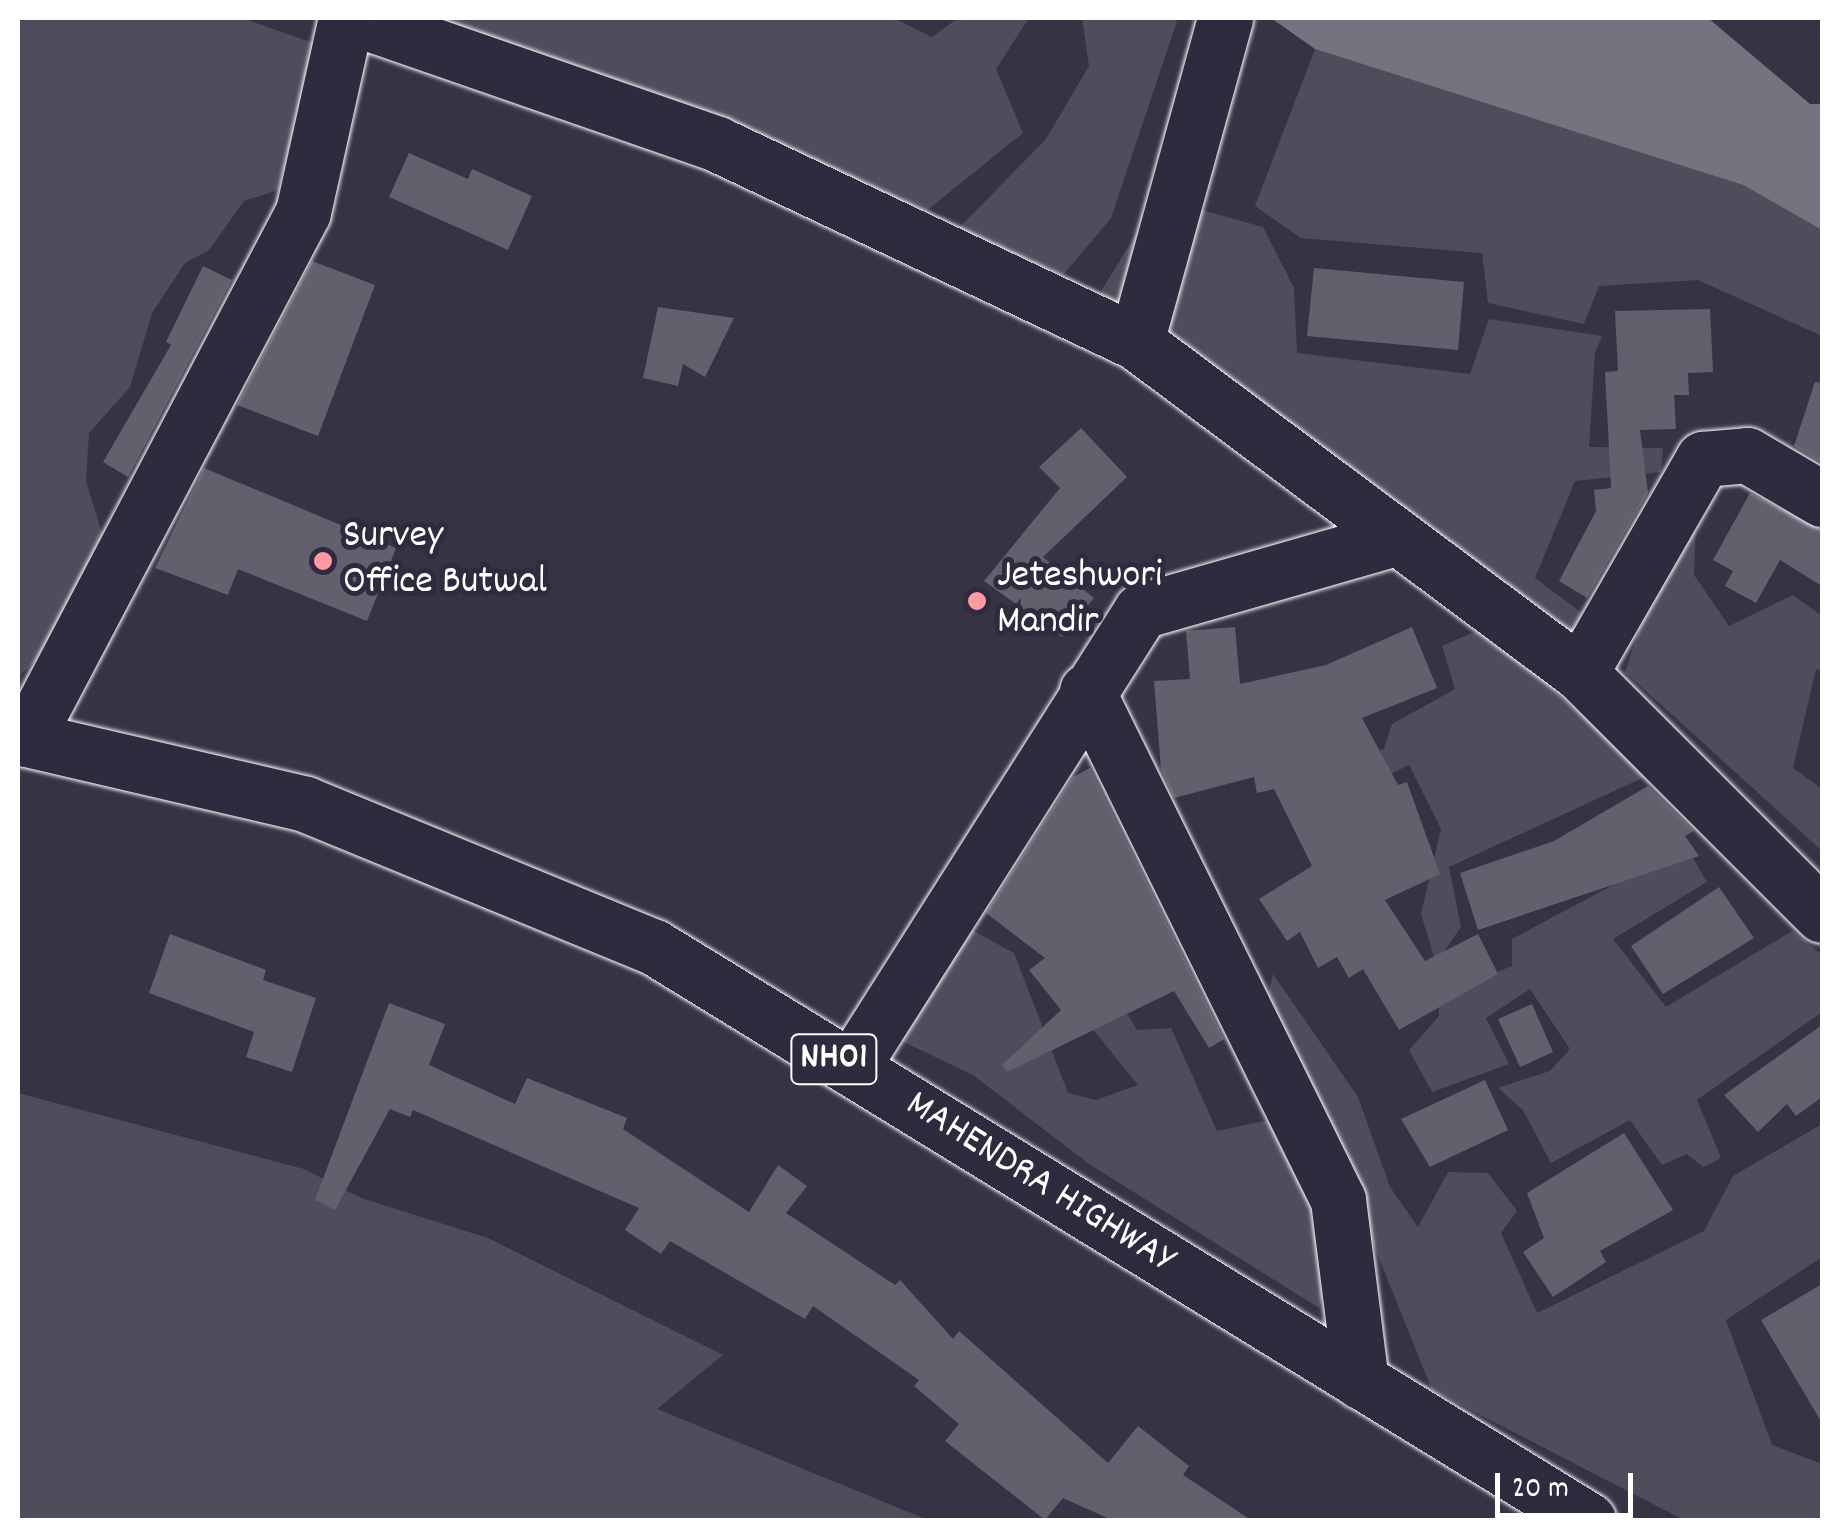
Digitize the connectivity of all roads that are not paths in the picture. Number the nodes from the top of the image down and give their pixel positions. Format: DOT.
graph roads {
  1 [pos="346,18"];
  2 [pos="354,18"];
  3 [pos="1225,18"];
  4 [pos="1136,342"];
  5 [pos="1822,499"];
  6 [pos="1396,538"];
  7 [pos="1580,673"];
  8 [pos="1087,691"];
  9 [pos="22,738"];
  10 [pos="1822,915"];
  11 [pos="851,1068"];
  12 [pos="1361,1382"];
  13 [pos="1588,1520"];
  1 -- 9 [label="main road"];
  2 -- 4 [label="main road"];
  3 -- 4 [label="main road"];
  4 -- 6 [label="main road"];
  5 -- 7 [label="main road"];
  6 -- 7 [label="main road"];
  6 -- 8 [label="main road"];
  7 -- 10 [label="main road"];
  8 -- 11 [label="main road"];
  8 -- 12 [label="main road"];
  9 -- 11 [label="main road, MAHENDRA HIGHWAY / NH01"];
  11 -- 12 [label="main road, MAHENDRA HIGHWAY / NH01"];
  12 -- 13 [label="main road, MAHENDRA HIGHWAY / NH01"];
}
